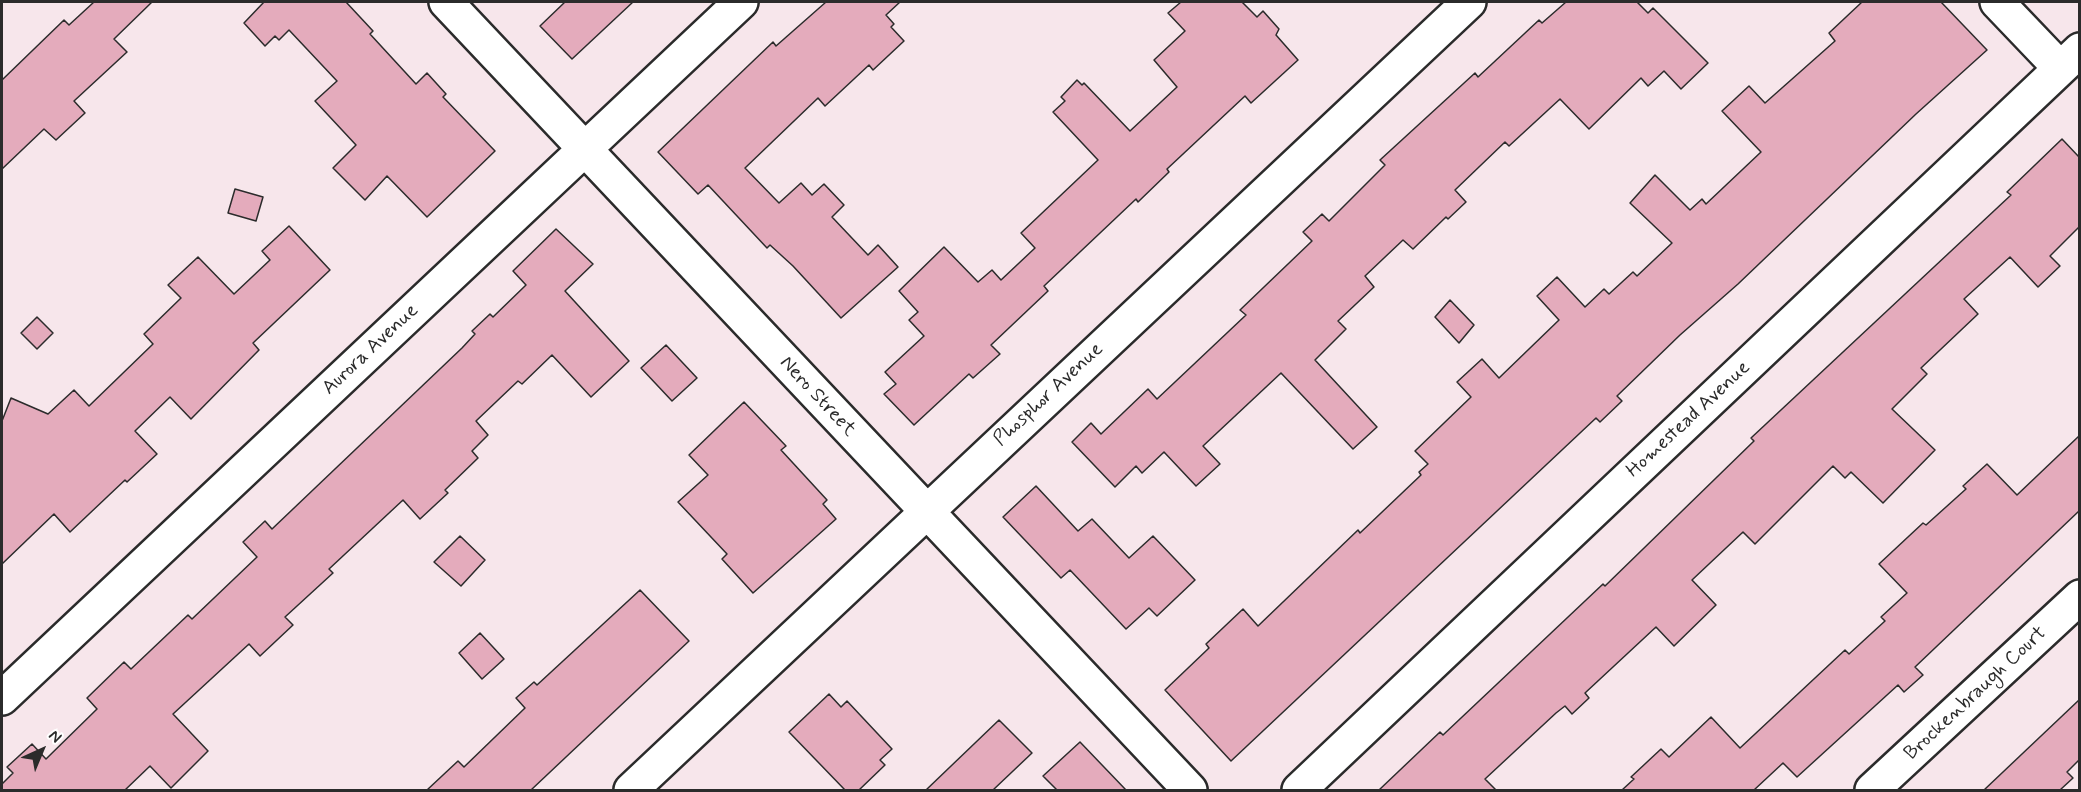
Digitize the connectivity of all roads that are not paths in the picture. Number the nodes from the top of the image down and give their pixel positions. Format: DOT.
graph roads {
  1 [pos="446,2"];
  2 [pos="741,2"];
  3 [pos="1469,2"];
  4 [pos="1997,2"];
  5 [pos="2070,59"];
  6 [pos="585,149"];
  7 [pos="925,512"];
  8 [pos="2079,597"];
  9 [pos="2,698"];
  10 [pos="631,790"];
  11 [pos="1190,790"];
  12 [pos="1299,790"];
  13 [pos="1872,790"];
  1 -- 6 [label="street, Nero Street"];
  2 -- 6 [label="street, Aurora Avenue"];
  3 -- 7 [label="street, Phosphor Avenue"];
  4 -- 5 [label="street"];
  5 -- 12 [label="street, Homestead Avenue"];
  6 -- 7 [label="street, Nero Street"];
  6 -- 9 [label="street, Aurora Avenue"];
  7 -- 10 [label="street, Phosphor Avenue"];
  7 -- 11 [label="street, Nero Street"];
  8 -- 13 [label="street, Brockenbraugh Court"];
}
